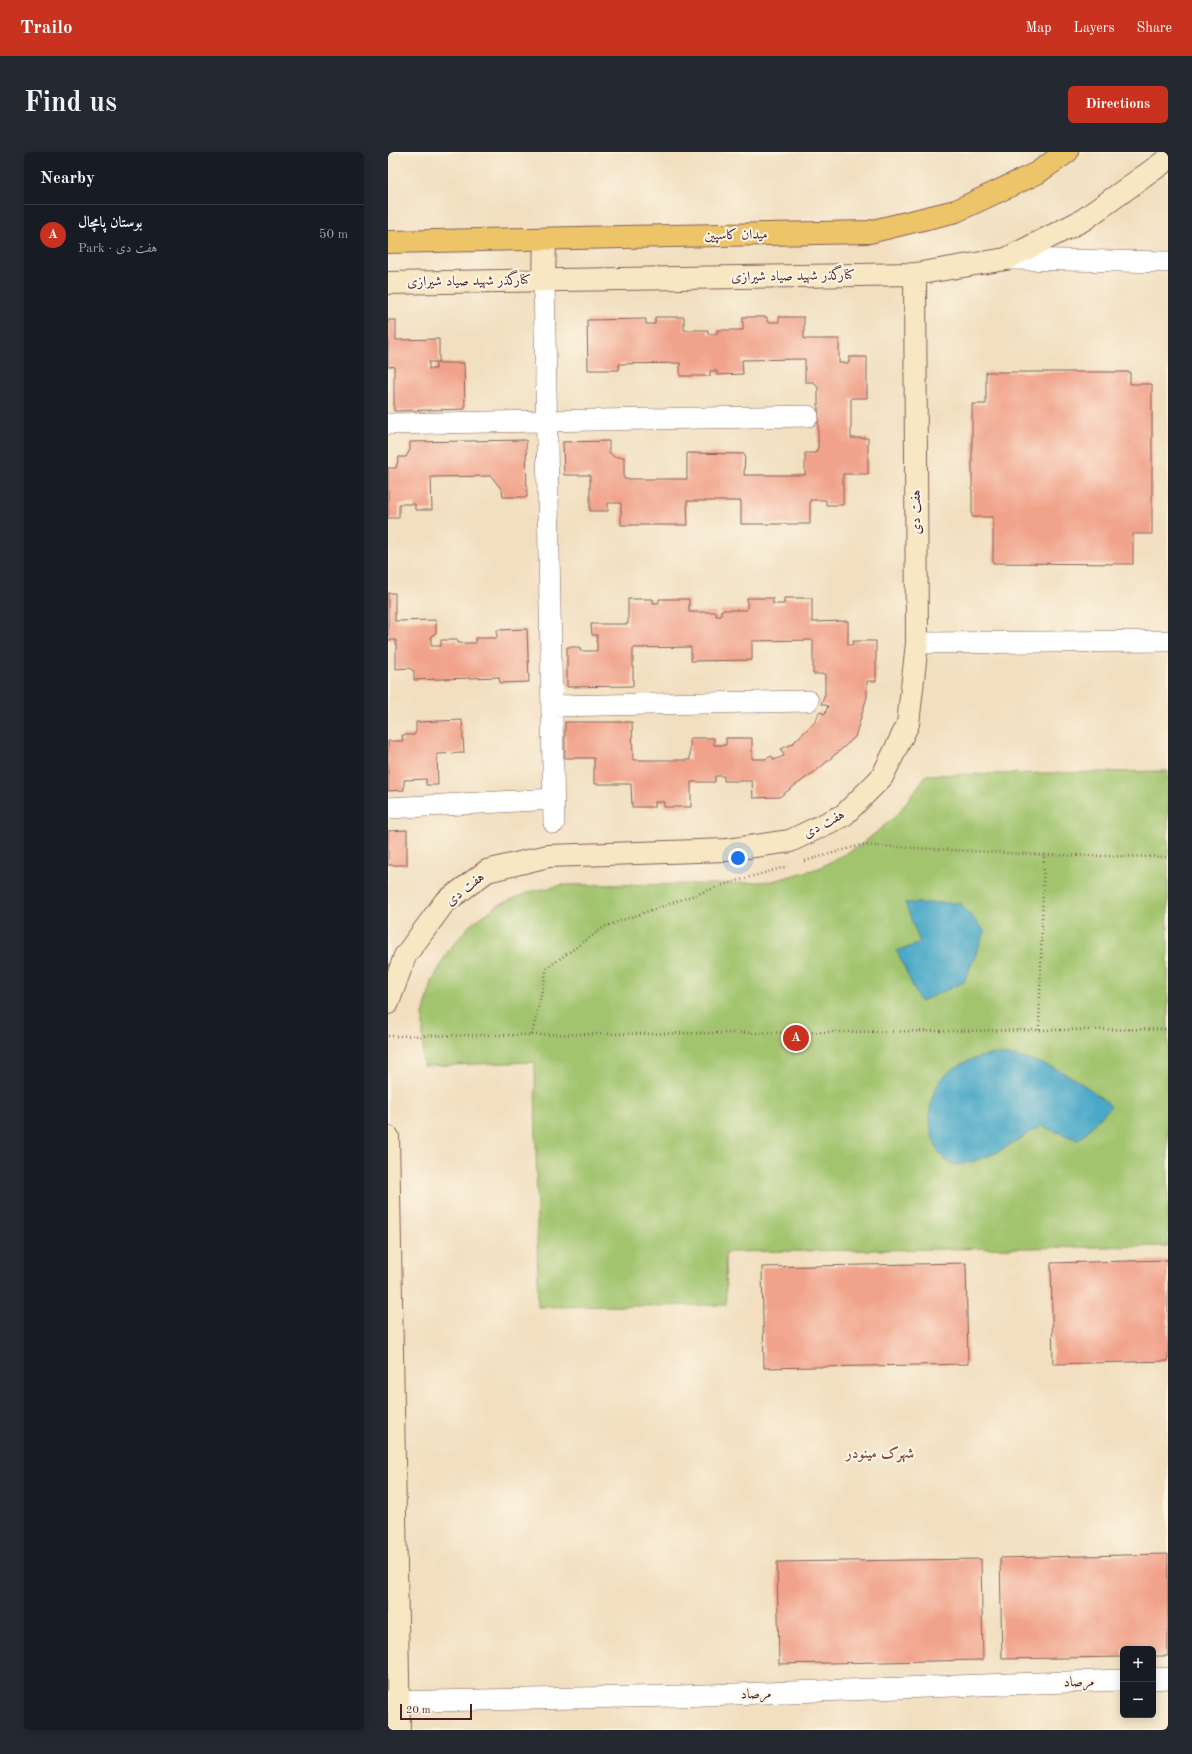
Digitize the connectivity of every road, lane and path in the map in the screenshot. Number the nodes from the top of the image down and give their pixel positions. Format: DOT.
graph roads {
  1 [pos="1067,152"];
  2 [pos="1168,159"];
  3 [pos="545,239"];
  4 [pos="388,242"];
  5 [pos="1006,259"];
  6 [pos="1168,262"];
  7 [pos="915,274"];
  8 [pos="544,280"];
  9 [pos="388,283"];
  10 [pos="808,416"];
  11 [pos="546,421"];
  12 [pos="388,424"];
  13 [pos="1168,641"];
  14 [pos="917,643"];
  15 [pos="808,701"];
  16 [pos="552,706"];
  17 [pos="554,799"];
  18 [pos="388,808"];
  19 [pos="554,822"];
  20 [pos="1044,855"];
  21 [pos="1168,857"];
  22 [pos="801,862"];
  23 [pos="786,867"];
  24 [pos="388,1003"];
  25 [pos="1168,1029"];
  26 [pos="1039,1030"];
  27 [pos="532,1035"];
  28 [pos="388,1036"];
  29 [pos="388,1137"];
  30 [pos="1168,1678"];
  31 [pos="1156,1679"];
  32 [pos="1120,1680"];
  33 [pos="393,1702"];
  34 [pos="399,1730"];
  1 -- 3 [label="main road, میدان کاسپین"];
  2 -- 5 [label="street, کنارگذر شهید صیاد شیرازی"];
  3 -- 4 [label="main road, میدان کاسپین"];
  3 -- 8 [label="street"];
  5 -- 6 [label="street"];
  5 -- 7 [label="street, کنارگذر شهید صیاد شیرازی"];
  7 -- 8 [label="street, کنارگذر شهید صیاد شیرازی"];
  7 -- 14 [label="street, هفت دی"];
  8 -- 9 [label="street, کنارگذر شهید صیاد شیرازی"];
  8 -- 11 [label="street"];
  10 -- 11 [label="street"];
  11 -- 12 [label="street"];
  11 -- 16 [label="street"];
  13 -- 14 [label="street"];
  14 -- 24 [label="street, هفت دی"];
  15 -- 16 [label="street"];
  16 -- 17 [label="street"];
  17 -- 18 [label="street"];
  17 -- 19 [label="street"];
  20 -- 21 [label="path"];
  20 -- 22 [label="path"];
  20 -- 26 [label="path"];
  23 -- 27 [label="path"];
  25 -- 26 [label="path"];
  26 -- 27 [label="path"];
  27 -- 28 [label="path"];
  29 -- 33 [label="street"];
  30 -- 31 [label="street"];
  32 -- 33 [label="street, مرصاد"];
  33 -- 34 [label="street"];
}
